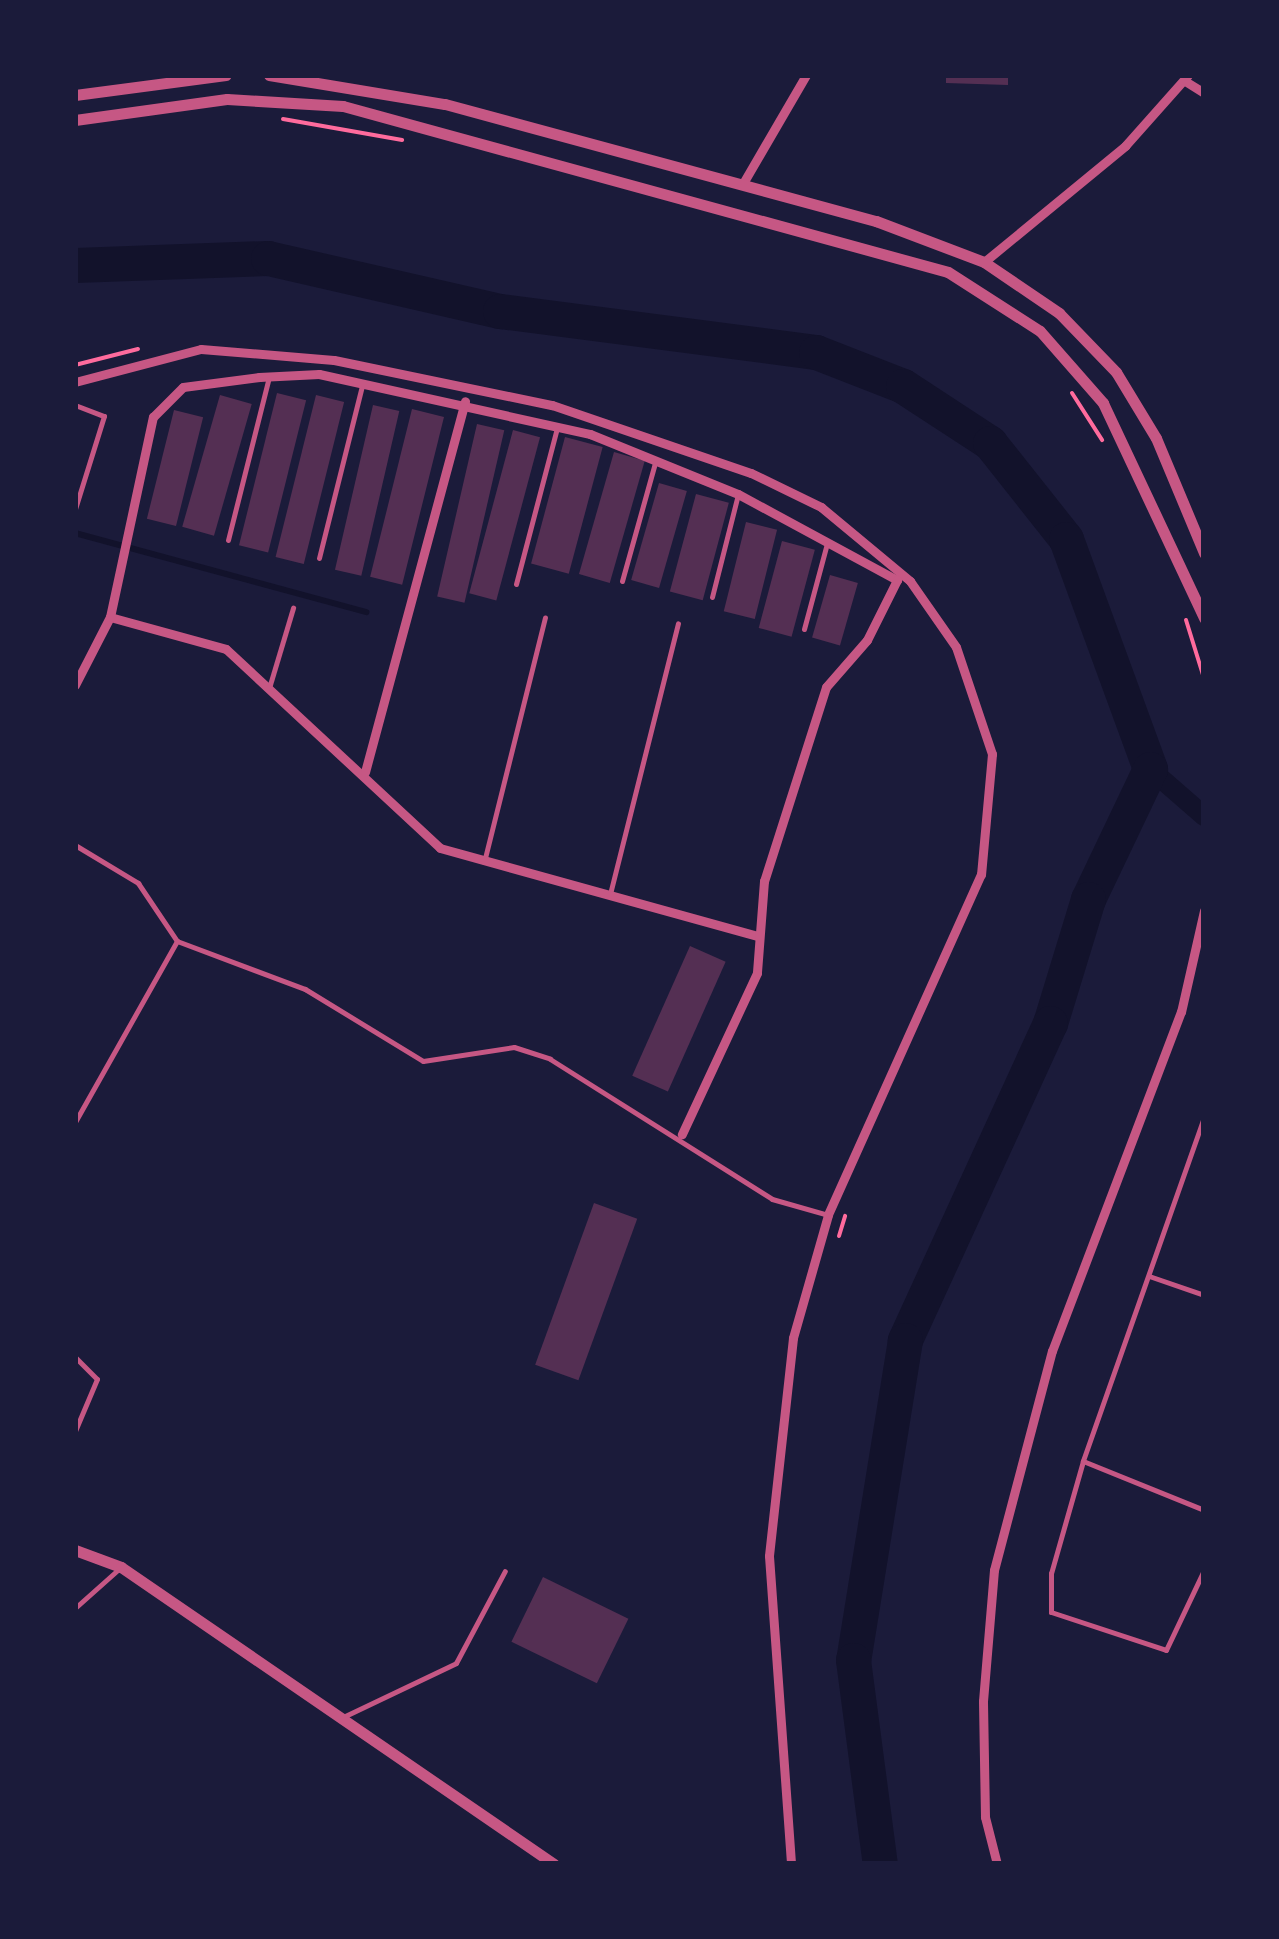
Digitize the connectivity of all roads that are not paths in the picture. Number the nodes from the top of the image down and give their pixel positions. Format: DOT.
graph roads {
  1 [pos="226,75"];
  2 [pos="268,75"];
  3 [pos="806,75"];
  4 [pos="1187,78"];
  5 [pos="1204,93"];
  6 [pos="75,95"];
  7 [pos="75,120"];
  8 [pos="742,185"];
  9 [pos="984,262"];
  10 [pos="269,377"];
  11 [pos="363,382"];
  12 [pos="75,383"];
  13 [pos="465,401"];
  14 [pos="75,405"];
  15 [pos="557,425"];
  16 [pos="656,460"];
  17 [pos="738,494"];
  18 [pos="75,509"];
  19 [pos="228,540"];
  20 [pos="828,540"];
  21 [pos="1204,553"];
  22 [pos="320,558"];
  23 [pos="622,580"];
  24 [pos="516,584"];
  25 [pos="712,597"];
  26 [pos="293,608"];
  27 [pos="110,616"];
  28 [pos="545,617"];
  29 [pos="1204,618"];
  30 [pos="678,623"];
  31 [pos="804,629"];
  32 [pos="75,685"];
  33 [pos="269,688"];
  34 [pos="365,772"];
  35 [pos="75,846"];
  36 [pos="483,864"];
  37 [pos="609,897"];
  38 [pos="1204,912"];
  39 [pos="757,936"];
  40 [pos="177,941"];
  41 [pos="1204,1118"];
  42 [pos="75,1122"];
  43 [pos="682,1134"];
  44 [pos="828,1214"];
  45 [pos="1149,1276"];
  46 [pos="1204,1295"];
  47 [pos="75,1356"];
  48 [pos="75,1431"];
  49 [pos="1083,1462"];
  50 [pos="1204,1510"];
  51 [pos="75,1550"];
  52 [pos="122,1567"];
  53 [pos="1204,1570"];
  54 [pos="504,1571"];
  55 [pos="75,1608"];
  56 [pos="336,1720"];
  57 [pos="554,1864"];
  58 [pos="791,1864"];
  59 [pos="997,1864"];
  1 -- 6 [label="street"];
  2 -- 8 [label="street"];
  3 -- 8 [label="street"];
  4 -- 5 [label="street"];
  4 -- 9 [label="street"];
  7 -- 29 [label="street"];
  8 -- 9 [label="street"];
  9 -- 21 [label="street"];
  10 -- 11 [label="street"];
  10 -- 19 [label="lane"];
  10 -- 27 [label="street"];
  11 -- 13 [label="street"];
  11 -- 22 [label="lane"];
  12 -- 44 [label="street"];
  13 -- 15 [label="street"];
  13 -- 34 [label="street"];
  14 -- 18 [label="lane"];
  15 -- 16 [label="street"];
  15 -- 24 [label="lane"];
  16 -- 17 [label="street"];
  16 -- 23 [label="lane"];
  17 -- 20 [label="street"];
  17 -- 25 [label="lane"];
  20 -- 31 [label="lane"];
  20 -- 39 [label="street"];
  26 -- 33 [label="lane"];
  27 -- 32 [label="street"];
  27 -- 33 [label="street"];
  28 -- 36 [label="lane"];
  30 -- 37 [label="lane"];
  33 -- 34 [label="street"];
  34 -- 36 [label="street"];
  35 -- 40 [label="lane"];
  36 -- 37 [label="street"];
  37 -- 39 [label="street"];
  38 -- 59 [label="street"];
  39 -- 43 [label="street"];
  40 -- 42 [label="lane"];
  40 -- 43 [label="lane"];
  41 -- 45 [label="lane"];
  43 -- 44 [label="lane"];
  44 -- 58 [label="street"];
  45 -- 46 [label="lane"];
  45 -- 49 [label="lane"];
  47 -- 48 [label="lane"];
  49 -- 50 [label="lane"];
  49 -- 53 [label="lane"];
  51 -- 52 [label="street"];
  52 -- 55 [label="lane"];
  52 -- 56 [label="street"];
  54 -- 56 [label="lane"];
  56 -- 57 [label="street"];
}
